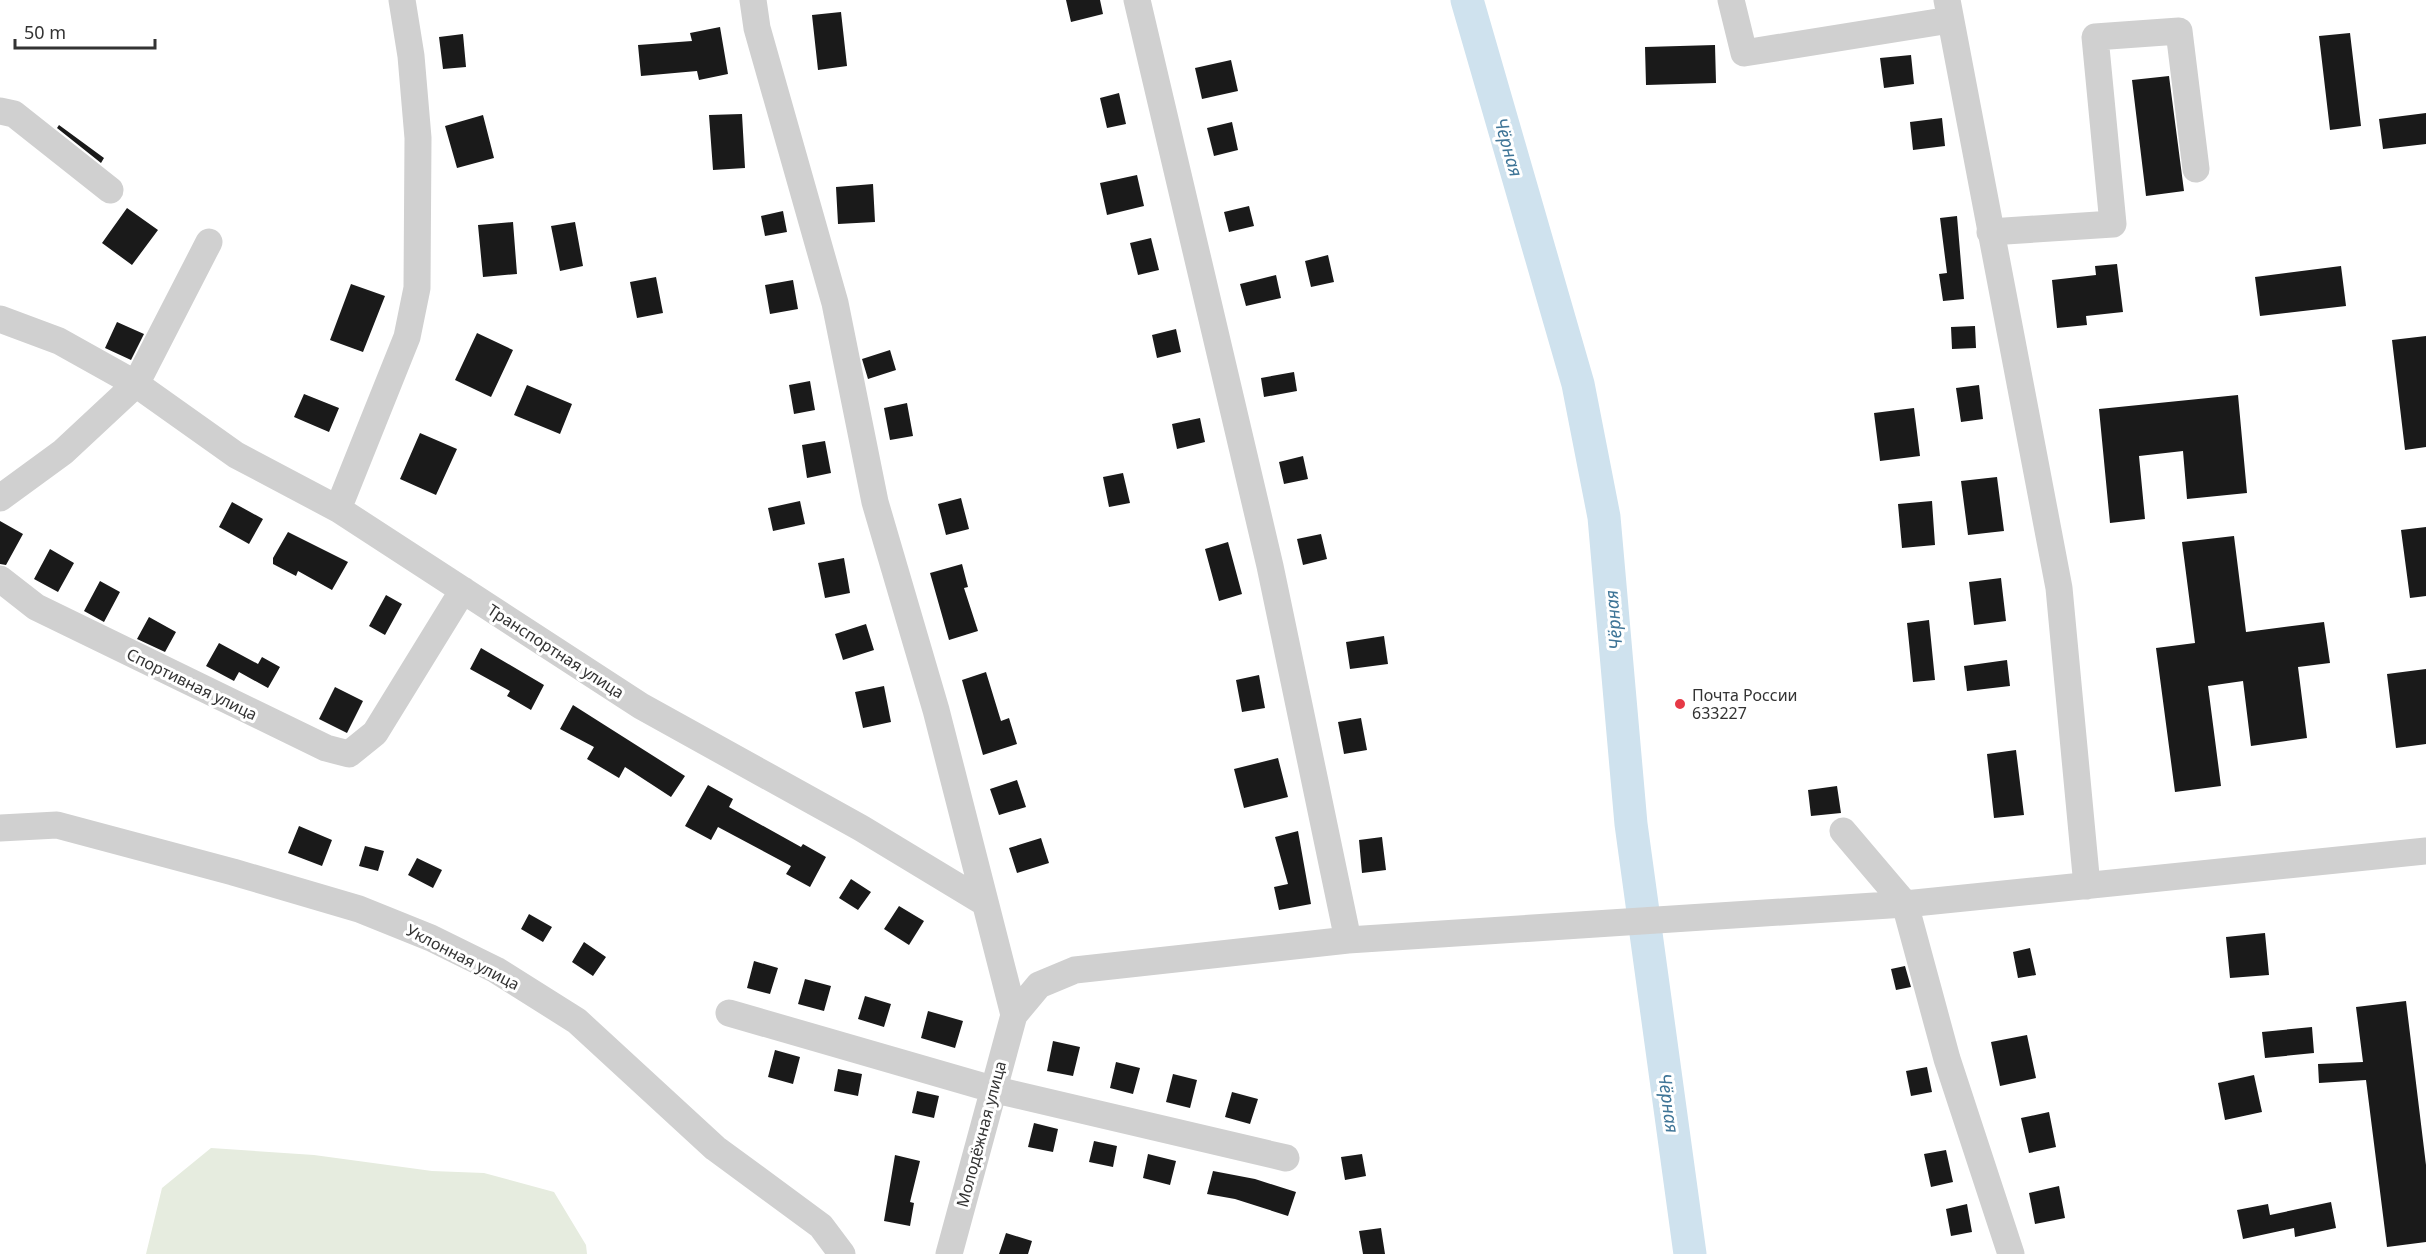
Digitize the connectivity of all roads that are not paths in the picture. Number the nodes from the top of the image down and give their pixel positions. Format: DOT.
graph roads {
  1 [pos="402,0"];
  2 [pos="753,0"];
  3 [pos="1137,0"];
  4 [pos="1731,0"];
  5 [pos="1948,10"];
  6 [pos="0,111"];
  7 [pos="2196,169"];
  8 [pos="110,190"];
  9 [pos="1990,232"];
  10 [pos="209,242"];
  11 [pos="0,319"];
  12 [pos="136,384"];
  13 [pos="0,498"];
  14 [pos="338,509"];
  15 [pos="0,579"];
  16 [pos="463,590"];
  17 [pos="0,828"];
  18 [pos="1843,831"];
  19 [pos="2426,851"];
  20 [pos="2087,886"];
  21 [pos="985,903"];
  22 [pos="1905,904"];
  23 [pos="1348,940"];
  24 [pos="729,1013"];
  25 [pos="1014,1015"];
  26 [pos="992,1089"];
  27 [pos="1286,1158"];
  28 [pos="842,1254"];
  29 [pos="949,1254"];
  30 [pos="2010,1254"];
  1 -- 14 [label="street"];
  2 -- 21 [label="street"];
  3 -- 23 [label="street"];
  4 -- 5 [label="street"];
  5 -- 9 [label="street"];
  6 -- 8 [label="street"];
  7 -- 9 [label="street"];
  9 -- 20 [label="street"];
  10 -- 12 [label="street"];
  11 -- 12 [label="street, Транспортная улица"];
  12 -- 13 [label="street"];
  12 -- 14 [label="street, Транспортная улица"];
  14 -- 16 [label="street, Транспортная улица"];
  15 -- 16 [label="street, Спортивная улица"];
  16 -- 21 [label="street, Транспортная улица"];
  17 -- 28 [label="street, Уклонная улица"];
  18 -- 22 [label="street"];
  19 -- 20 [label="street"];
  20 -- 22 [label="street"];
  21 -- 25 [label="street"];
  22 -- 23 [label="street"];
  22 -- 30 [label="street"];
  23 -- 25 [label="street"];
  24 -- 26 [label="street"];
  25 -- 26 [label="street, Молодёжная улица"];
  26 -- 27 [label="street"];
  26 -- 29 [label="street, Молодёжная улица"];
}
